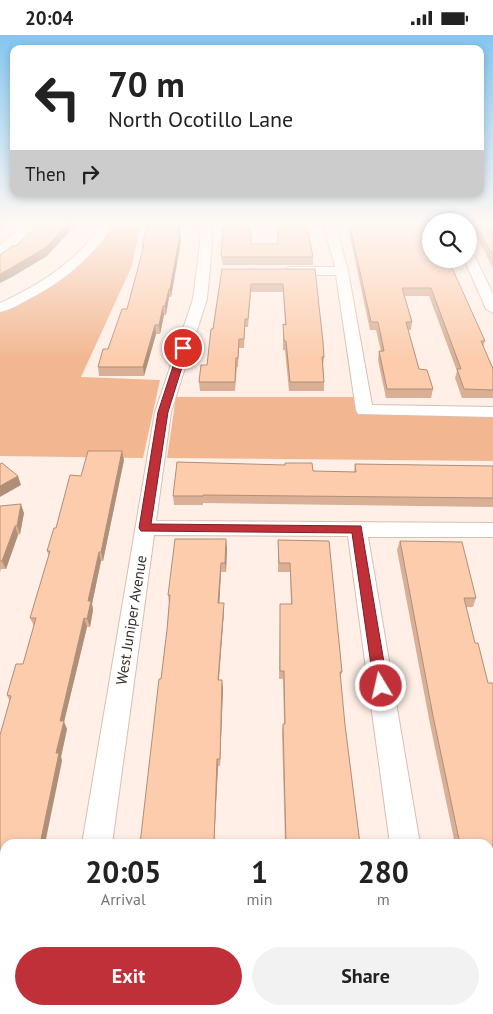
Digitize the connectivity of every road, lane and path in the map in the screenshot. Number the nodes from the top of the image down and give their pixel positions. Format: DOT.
graph roads {
  1 [pos="69,268"];
  2 [pos="208,268"];
  3 [pos="341,268"];
  4 [pos="474,268"];
  5 [pos="272,271"];
  6 [pos="342,271"];
  7 [pos="0,308"];
  8 [pos="493,309"];
  9 [pos="493,412"];
  10 [pos="145,528"];
  11 [pos="357,529"];
  12 [pos="493,530"];
  13 [pos="98,839"];
  14 [pos="404,839"];
  1 -- 7 [label="street"];
  2 -- 10 [label="street, West Juniper Avenue"];
  3 -- 6 [label="street"];
  4 -- 8 [label="street"];
  5 -- 6 [label="street"];
  6 -- 9 [label="street"];
  10 -- 11 [label="street"];
  10 -- 13 [label="street, West Juniper Avenue"];
  11 -- 12 [label="street"];
  11 -- 14 [label="street"];
}
